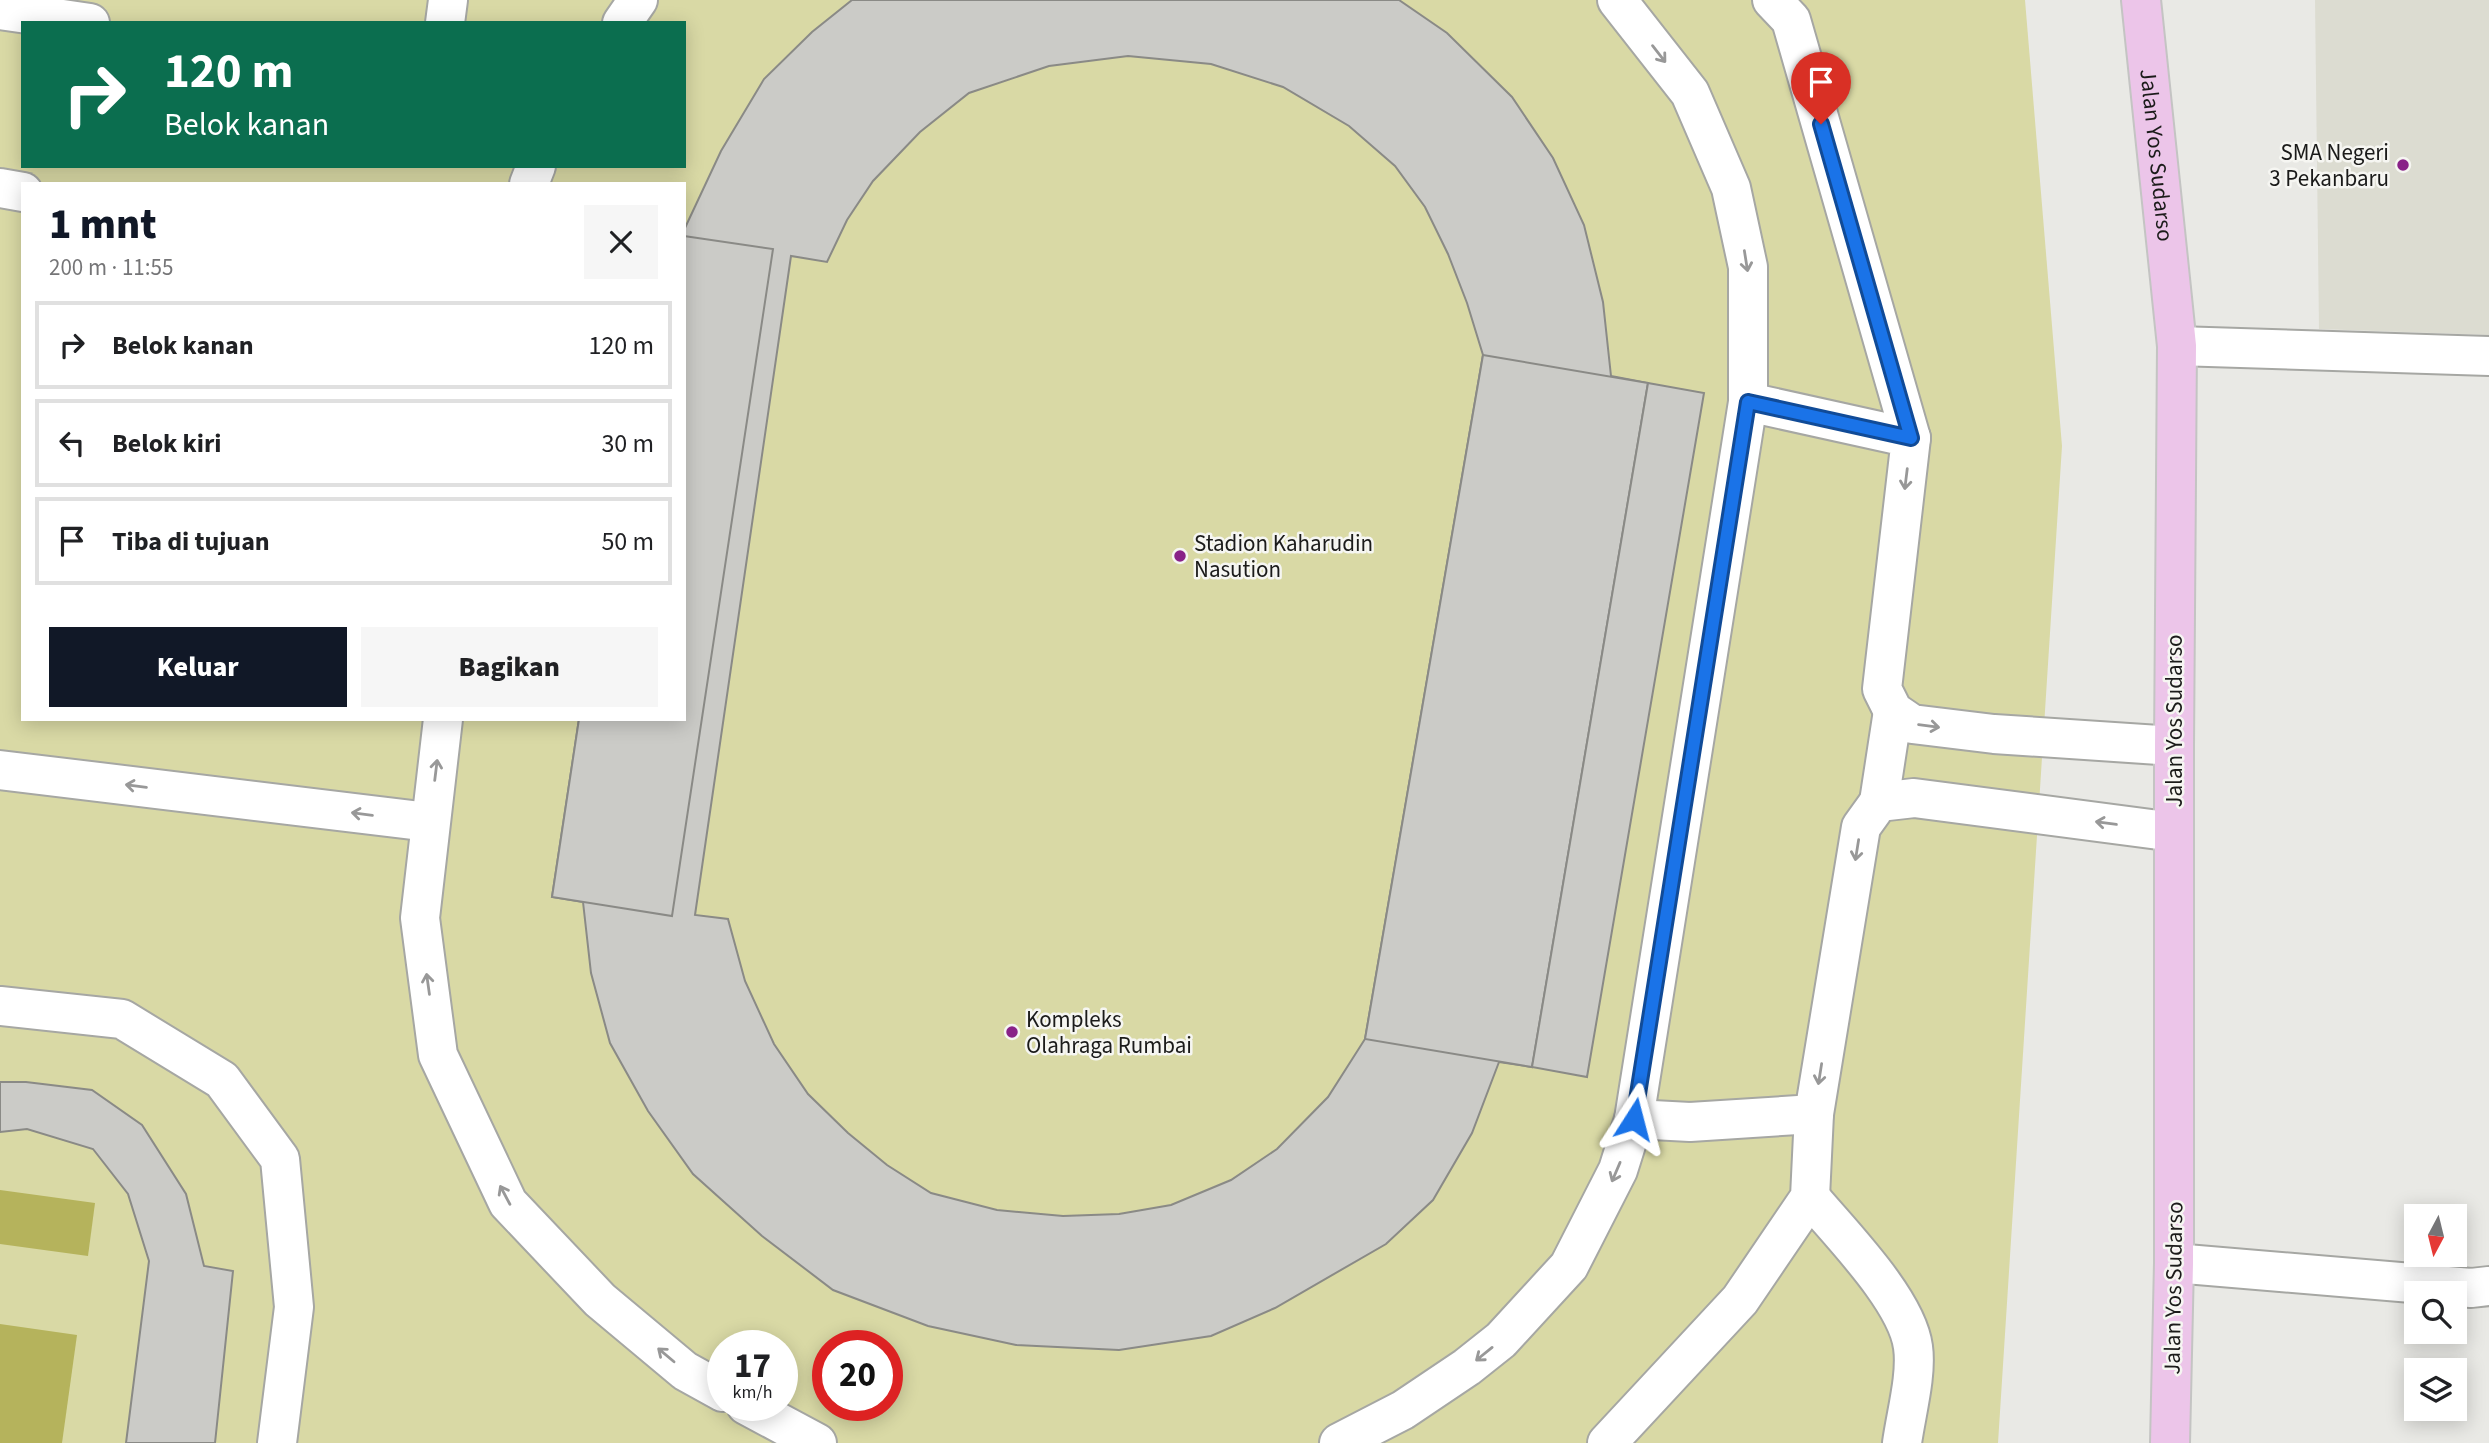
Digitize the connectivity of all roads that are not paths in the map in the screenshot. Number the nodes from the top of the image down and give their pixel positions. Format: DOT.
graph roads {
  1 [pos="448,0"];
  2 [pos="638,0"];
  3 [pos="1617,0"];
  4 [pos="2141,0"];
  5 [pos="1786,7"];
  6 [pos="0,10"];
  7 [pos="76,21"];
  8 [pos="445,21"];
  9 [pos="623,21"];
  10 [pos="0,188"];
  11 [pos="21,192"];
  12 [pos="2177,346"];
  13 [pos="2489,356"];
  14 [pos="1748,402"];
  15 [pos="1911,438"];
  16 [pos="1893,711"];
  17 [pos="443,721"];
  18 [pos="2174,746"];
  19 [pos="0,770"];
  20 [pos="1879,802"];
  21 [pos="429,822"];
  22 [pos="2174,832"];
  23 [pos="0,1006"];
  24 [pos="1814,1114"];
  25 [pos="1634,1119"];
  26 [pos="1810,1197"];
  27 [pos="2175,1263"];
  28 [pos="2489,1286"];
  29 [pos="707,1383"];
  30 [pos="776,1421"];
  31 [pos="1405,1426"];
  32 [pos="277,1443"];
  33 [pos="817,1443"];
  34 [pos="1339,1443"];
  35 [pos="1607,1443"];
  36 [pos="1902,1443"];
  37 [pos="2170,1443"];
  1 -- 8 [label="lane"];
  2 -- 9 [label="lane"];
  3 -- 14 [label="lane, one-way"];
  4 -- 12 [label="main road, Jalan Yos Sudarso"];
  5 -- 15 [label="lane"];
  6 -- 7 [label="lane"];
  10 -- 11 [label="lane"];
  12 -- 13 [label="lane"];
  12 -- 18 [label="main road, Jalan Yos Sudarso"];
  14 -- 15 [label="lane"];
  14 -- 25 [label="lane"];
  15 -- 16 [label="lane, one-way"];
  16 -- 18 [label="lane, one-way"];
  16 -- 20 [label="lane"];
  21 -- 17 [label="lane, one-way"];
  18 -- 22 [label="main road, Jalan Yos Sudarso"];
  21 -- 19 [label="lane, one-way"];
  22 -- 20 [label="lane, one-way"];
  20 -- 24 [label="lane, one-way"];
  29 -- 21 [label="lane, one-way"];
  22 -- 27 [label="main road, Jalan Yos Sudarso"];
  23 -- 32 [label="lane"];
  24 -- 25 [label="lane"];
  24 -- 26 [label="lane"];
  25 -- 31 [label="lane, one-way"];
  26 -- 35 [label="lane"];
  26 -- 36 [label="lane"];
  27 -- 28 [label="lane"];
  27 -- 37 [label="main road, Jalan Yos Sudarso"];
  30 -- 33 [label="lane"];
  31 -- 34 [label="lane"];
}
